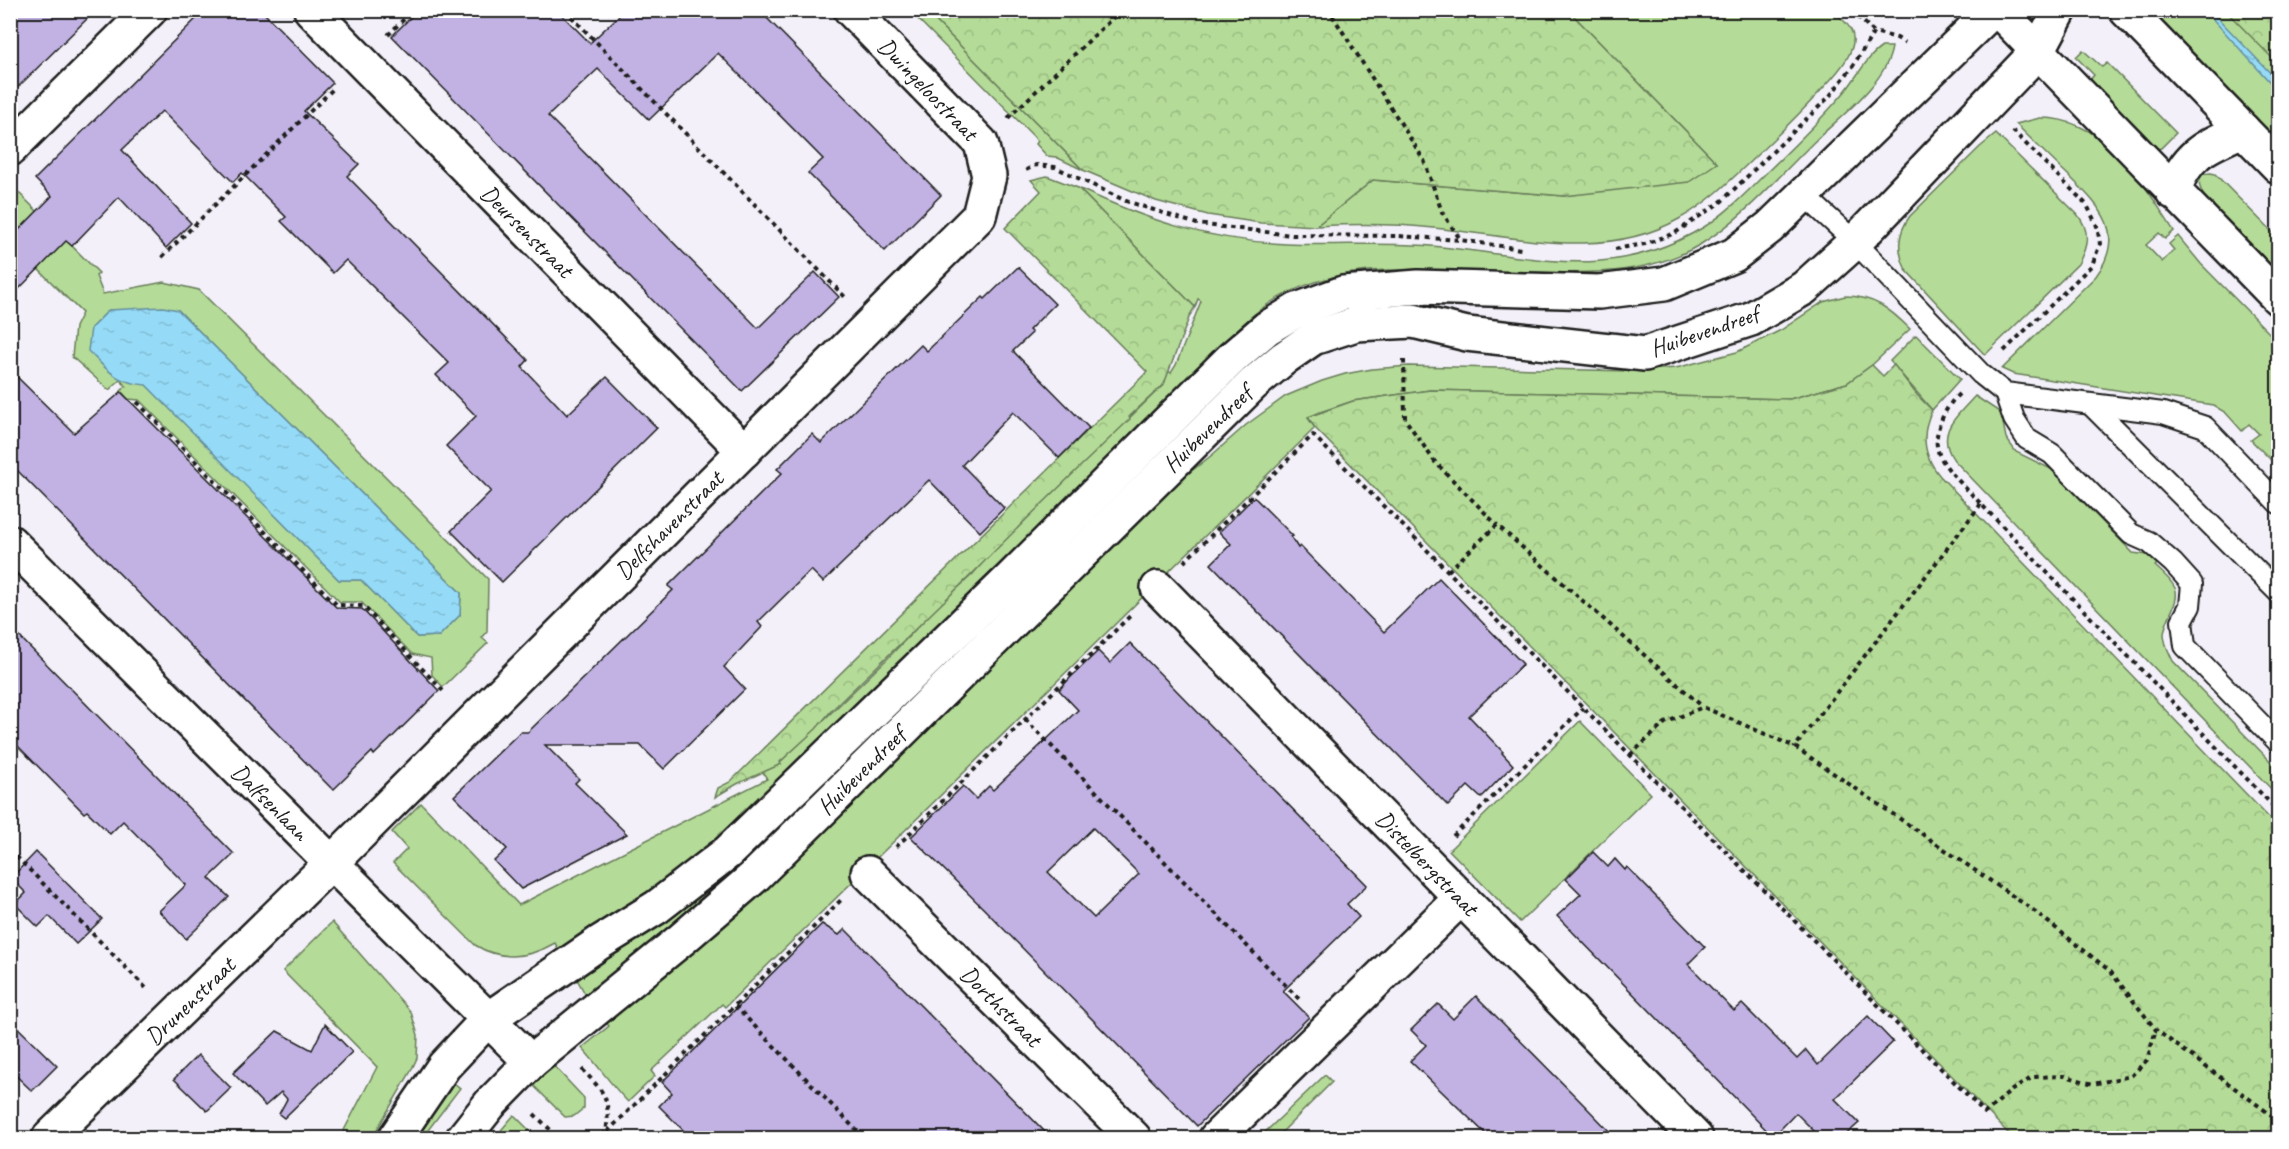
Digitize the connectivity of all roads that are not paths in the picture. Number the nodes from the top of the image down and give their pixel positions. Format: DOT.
graph roads {
  1 [pos="150,10"];
  2 [pos="311,10"];
  3 [pos="851,10"];
  4 [pos="1993,10"];
  5 [pos="1998,10"];
  6 [pos="2060,10"];
  7 [pos="2126,10"];
  8 [pos="2038,51"];
  9 [pos="2243,130"];
  10 [pos="10,149"];
  11 [pos="2278,166"];
  12 [pos="989,176"];
  13 [pos="2173,192"];
  14 [pos="1804,195"];
  15 [pos="1855,242"];
  16 [pos="2278,298"];
  17 [pos="2005,393"];
  18 [pos="2092,406"];
  19 [pos="744,451"];
  20 [pos="2278,503"];
  21 [pos="10,542"];
  22 [pos="1158,588"];
  23 [pos="2278,592"];
  24 [pos="2278,742"];
  25 [pos="331,863"];
  26 [pos="868,873"];
  27 [pos="1461,898"];
  28 [pos="488,1019"];
  29 [pos="531,1062"];
  30 [pos="49,1138"];
  31 [pos="395,1138"];
  32 [pos="463,1138"];
  33 [pos="1134,1138"];
  34 [pos="1216,1138"];
  35 [pos="1696,1138"];
  1 -- 10 [label="street"];
  2 -- 19 [label="street, Deursenstraat"];
  3 -- 12 [label="street, Dwingeloostraat"];
  4 -- 14 [label="street, Huibevendreef"];
  5 -- 8 [label="street"];
  6 -- 8 [label="street, Huibevendreef"];
  7 -- 9 [label="street"];
  8 -- 13 [label="street"];
  8 -- 15 [label="street, Huibevendreef"];
  9 -- 11 [label="street"];
  9 -- 13 [label="street"];
  12 -- 19 [label="street, Delfshavenstraat"];
  13 -- 16 [label="street"];
  14 -- 15 [label="lane"];
  14 -- 28 [label="street, Huibevendreef"];
  15 -- 17 [label="lane"];
  15 -- 29 [label="street, Huibevendreef"];
  17 -- 18 [label="lane"];
  17 -- 24 [label="lane"];
  18 -- 20 [label="lane"];
  18 -- 23 [label="lane"];
  19 -- 25 [label="street, Delfshavenstraat"];
  21 -- 25 [label="street, Dalfsenlaan"];
  22 -- 27 [label="street, Distelbergstraat"];
  25 -- 28 [label="street, Dalfsenlaan"];
  25 -- 30 [label="street, Drunenstraat"];
  26 -- 33 [label="street, Dorthstraat"];
  27 -- 34 [label="street"];
  27 -- 35 [label="street, Distelbergstraat"];
  28 -- 29 [label="street, Dalfsenlaan"];
  28 -- 31 [label="street, Huibevendreef"];
  29 -- 32 [label="street, Huibevendreef"];
}
